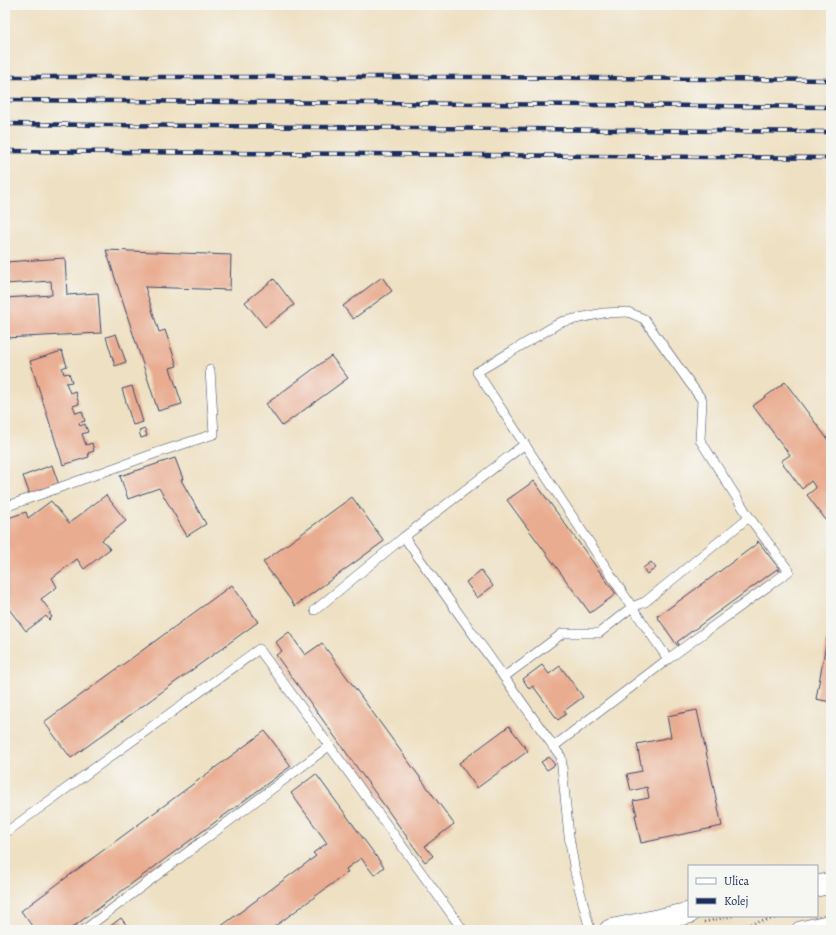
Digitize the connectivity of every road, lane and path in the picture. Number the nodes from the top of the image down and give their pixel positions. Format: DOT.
graph roads {
  1 [pos="210,370"];
  2 [pos="525,444"];
  3 [pos="5,507"];
  4 [pos="749,517"];
  5 [pos="404,537"];
  6 [pos="632,608"];
  7 [pos="315,610"];
  8 [pos="668,659"];
  9 [pos="504,677"];
  10 [pos="329,746"];
  11 [pos="553,746"];
  12 [pos="5,833"];
  13 [pos="831,882"];
  14 [pos="818,886"];
  15 [pos="688,913"];
  16 [pos="781,917"];
  17 [pos="831,923"];
  18 [pos="84,930"];
  19 [pos="463,930"];
  20 [pos="590,930"];
  21 [pos="610,930"];
  22 [pos="723,930"];
  23 [pos="800,930"];
  1 -- 3 [label="lane"];
  2 -- 4 [label="lane"];
  2 -- 5 [label="lane"];
  2 -- 6 [label="lane"];
  4 -- 6 [label="lane"];
  4 -- 8 [label="lane"];
  5 -- 7 [label="lane"];
  5 -- 9 [label="lane"];
  6 -- 8 [label="lane"];
  6 -- 9 [label="lane"];
  8 -- 11 [label="lane"];
  9 -- 11 [label="lane"];
  10 -- 12 [label="lane"];
  10 -- 18 [label="lane"];
  10 -- 19 [label="lane"];
  11 -- 20 [label="lane"];
  13 -- 14 [label="street"];
  15 -- 21 [label="street"];
  16 -- 22 [label="path"];
  17 -- 23 [label="street"];
}
